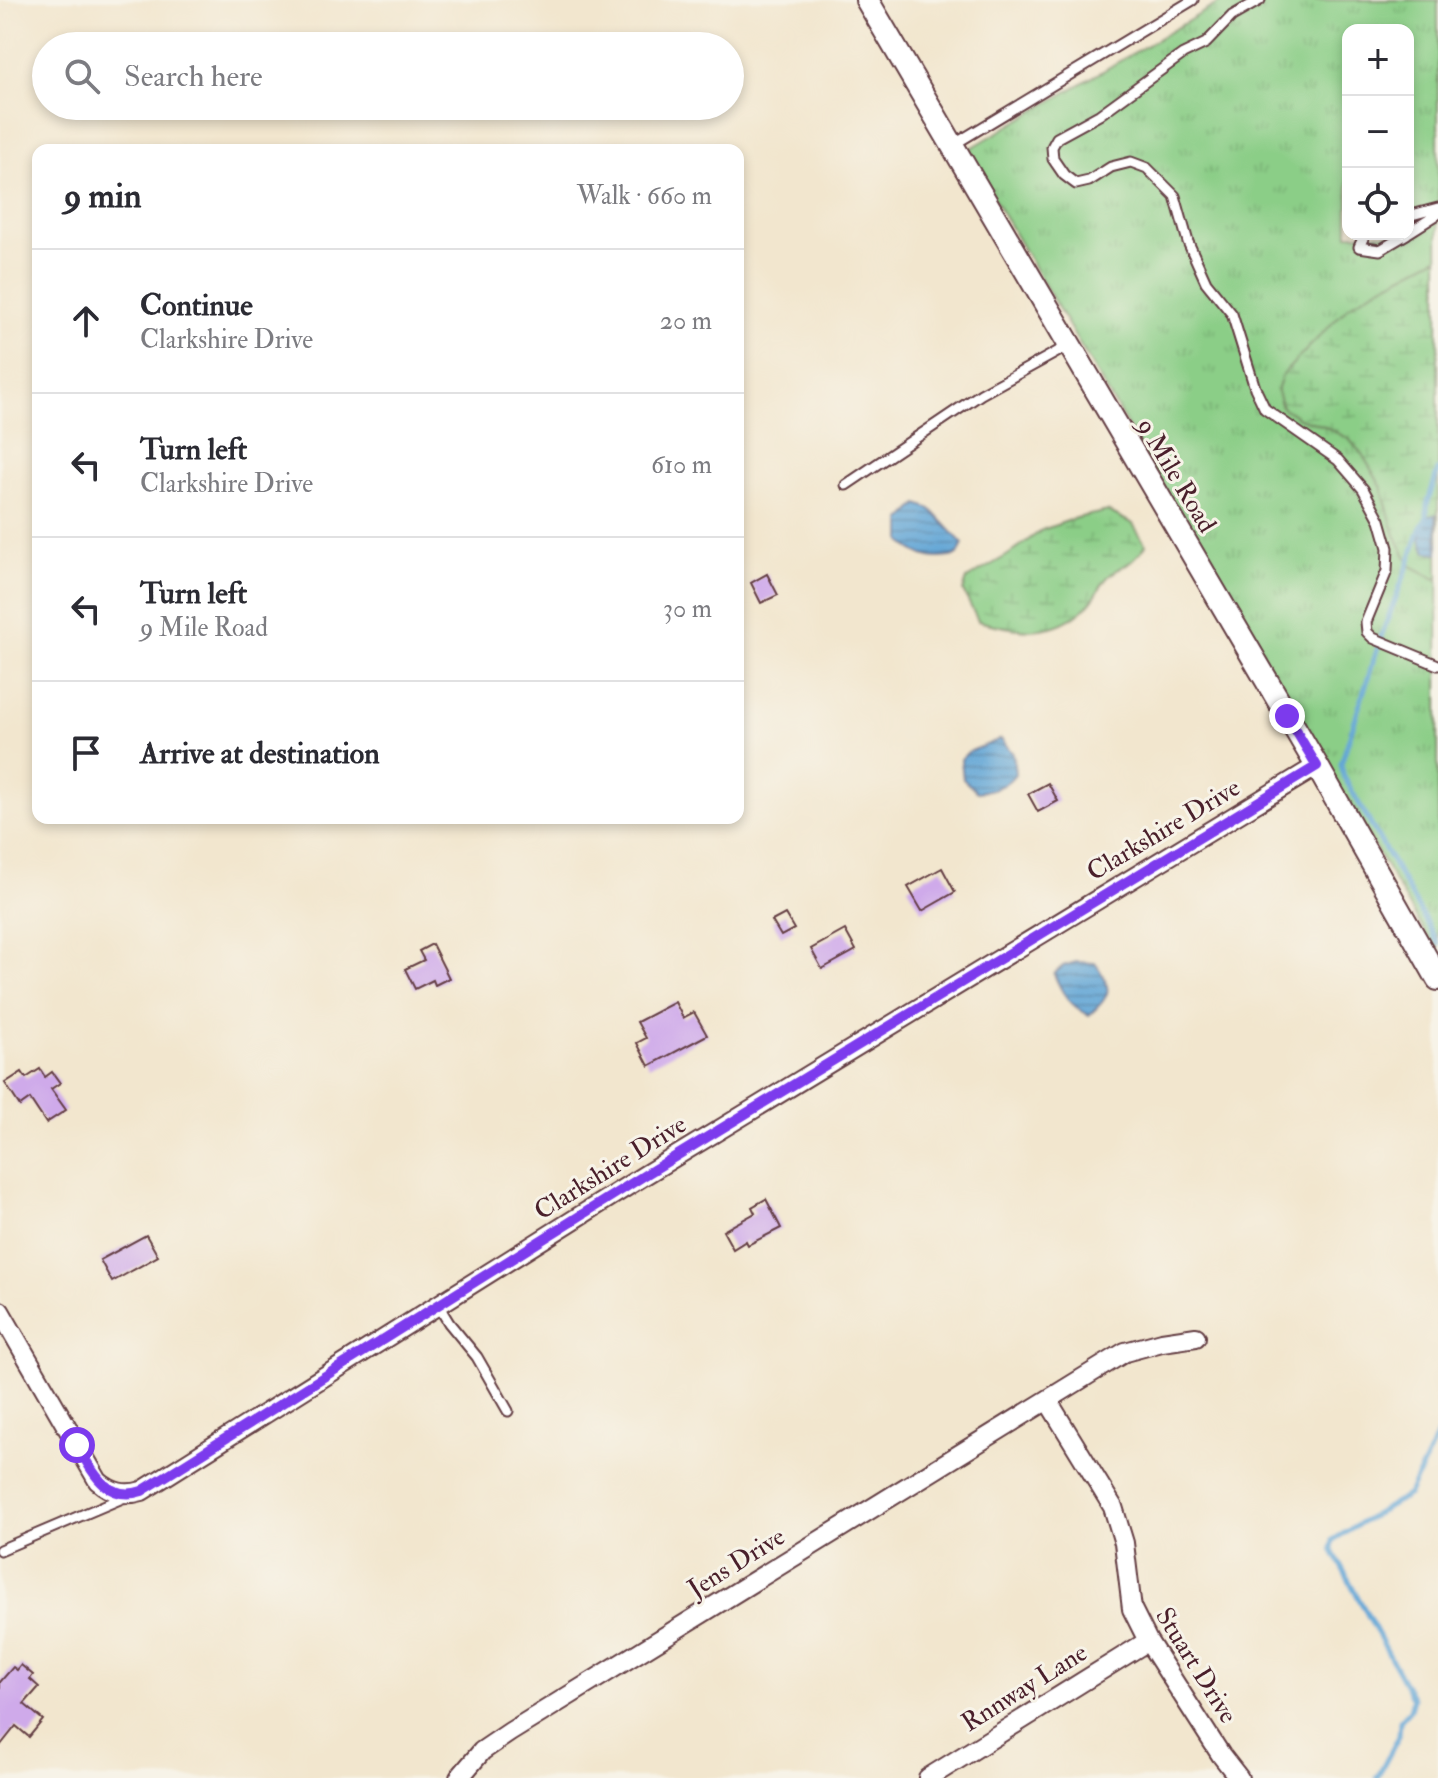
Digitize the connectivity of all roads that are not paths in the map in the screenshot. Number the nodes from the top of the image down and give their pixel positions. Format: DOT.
graph roads {
  1 [pos="867,0"];
  2 [pos="1193,0"];
  3 [pos="1260,0"];
  4 [pos="953,145"];
  5 [pos="1438,208"];
  6 [pos="1414,214"];
  7 [pos="1438,214"];
  8 [pos="1414,229"];
  9 [pos="1362,240"];
  10 [pos="1397,240"];
  11 [pos="1068,346"];
  12 [pos="846,485"];
  13 [pos="1438,665"];
  14 [pos="1317,766"];
  15 [pos="1438,979"];
  16 [pos="438,1305"];
  17 [pos="0,1311"];
  18 [pos="1196,1337"];
  19 [pos="1048,1401"];
  20 [pos="508,1411"];
  21 [pos="134,1493"];
  22 [pos="0,1550"];
  23 [pos="1148,1641"];
  24 [pos="459,1778"];
  25 [pos="928,1778"];
  26 [pos="1239,1778"];
  1 -- 4 [label="street, 9 Mile Road"];
  2 -- 4 [label="lane"];
  3 -- 13 [label="lane"];
  4 -- 11 [label="street, 9 Mile Road"];
  5 -- 6 [label="lane"];
  7 -- 8 [label="lane"];
  9 -- 10 [label="lane"];
  11 -- 12 [label="lane"];
  11 -- 14 [label="street, 9 Mile Road"];
  14 -- 15 [label="street, 9 Mile Road"];
  14 -- 16 [label="street, Clarkshire Drive"];
  16 -- 20 [label="lane"];
  16 -- 21 [label="street, Clarkshire Drive"];
  17 -- 21 [label="street"];
  18 -- 19 [label="street, Jens Drive"];
  19 -- 23 [label="street, Stuart Drive"];
  19 -- 24 [label="street, Jens Drive"];
  21 -- 22 [label="lane"];
  23 -- 25 [label="street, Rnnway Lane"];
  23 -- 26 [label="street, Stuart Drive"];
}
